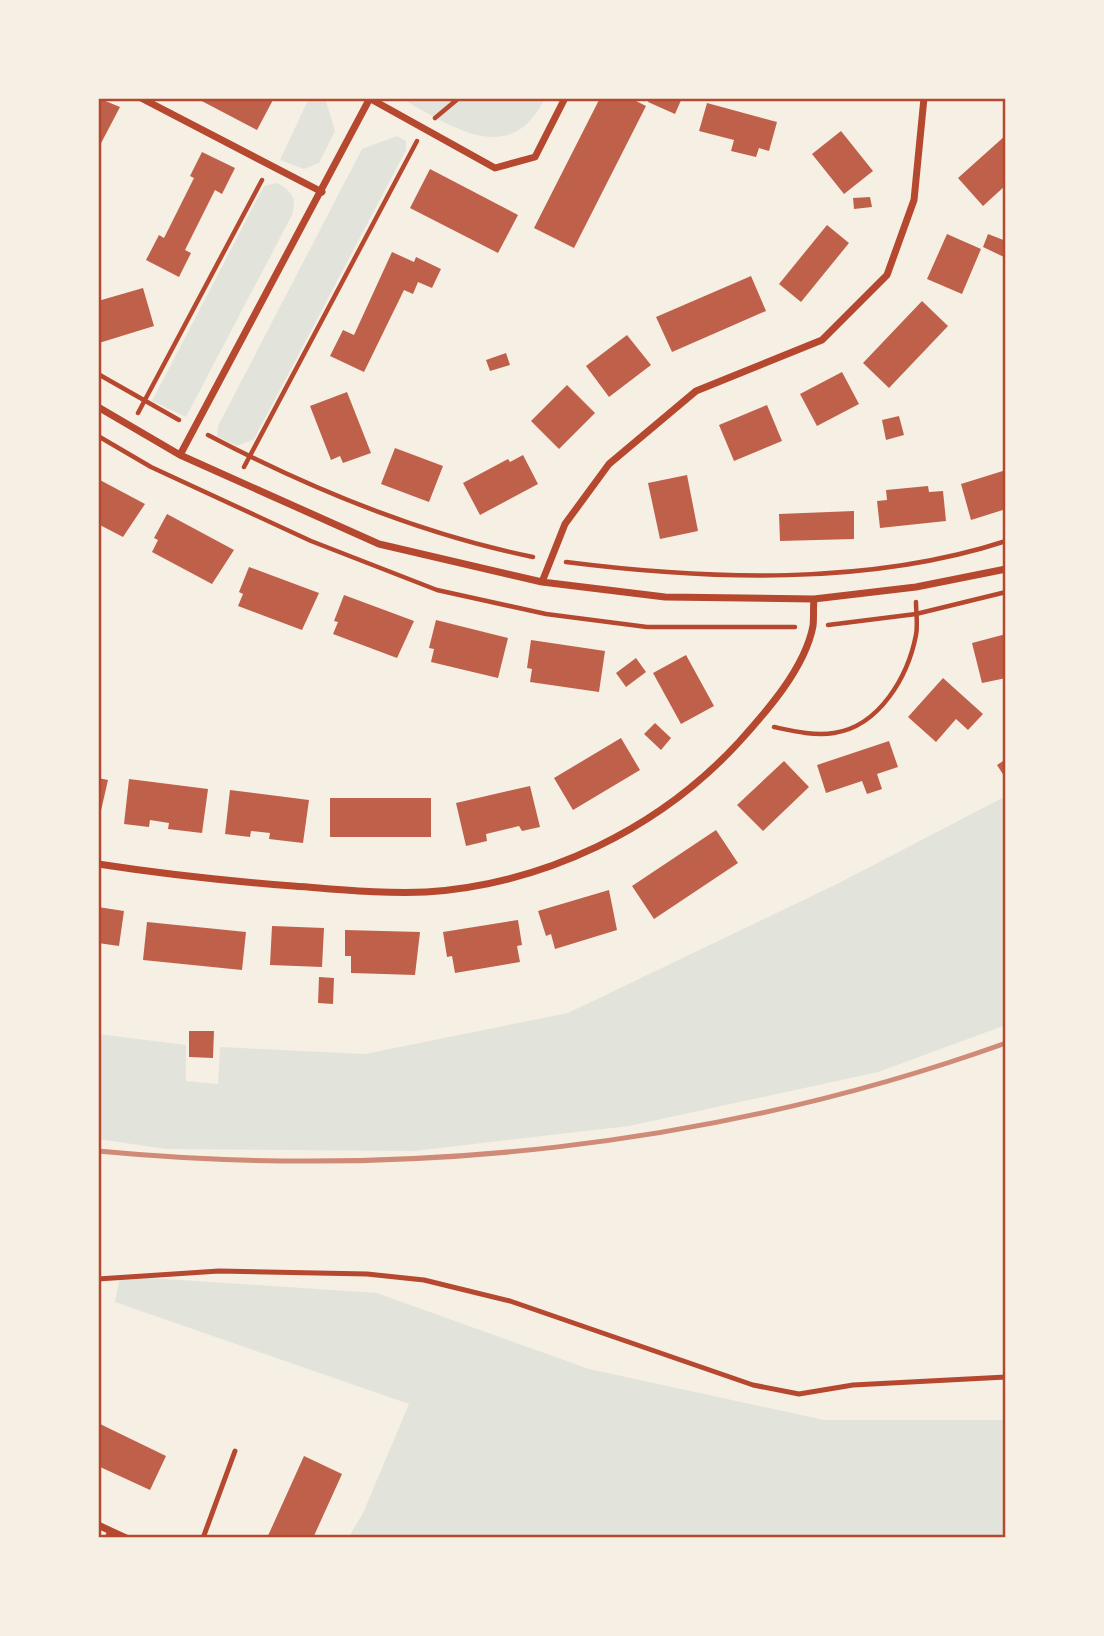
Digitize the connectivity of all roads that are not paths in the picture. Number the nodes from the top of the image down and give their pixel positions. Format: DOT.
graph roads {
  1 [pos="141,98"];
  2 [pos="370,98"];
  3 [pos="565,98"];
  4 [pos="924,98"];
  5 [pos="322,192"];
  6 [pos="98,407"];
  7 [pos="180,454"];
  8 [pos="1006,569"];
  9 [pos="542,582"];
  10 [pos="814,599"];
  11 [pos="98,864"];
  12 [pos="98,1279"];
  13 [pos="1006,1377"];
  14 [pos="235,1451"];
  15 [pos="98,1525"];
  16 [pos="108,1535"];
  17 [pos="126,1538"];
  18 [pos="203,1538"];
  1 -- 5 [label="street"];
  2 -- 3 [label="street"];
  2 -- 5 [label="street"];
  4 -- 9 [label="street"];
  5 -- 7 [label="street"];
  6 -- 7 [label="street"];
  7 -- 9 [label="street"];
  8 -- 10 [label="street"];
  9 -- 10 [label="street"];
  10 -- 11 [label="street"];
  12 -- 13 [label="lane"];
  14 -- 18 [label="lane"];
  15 -- 16 [label="street"];
  16 -- 17 [label="street"];
}
